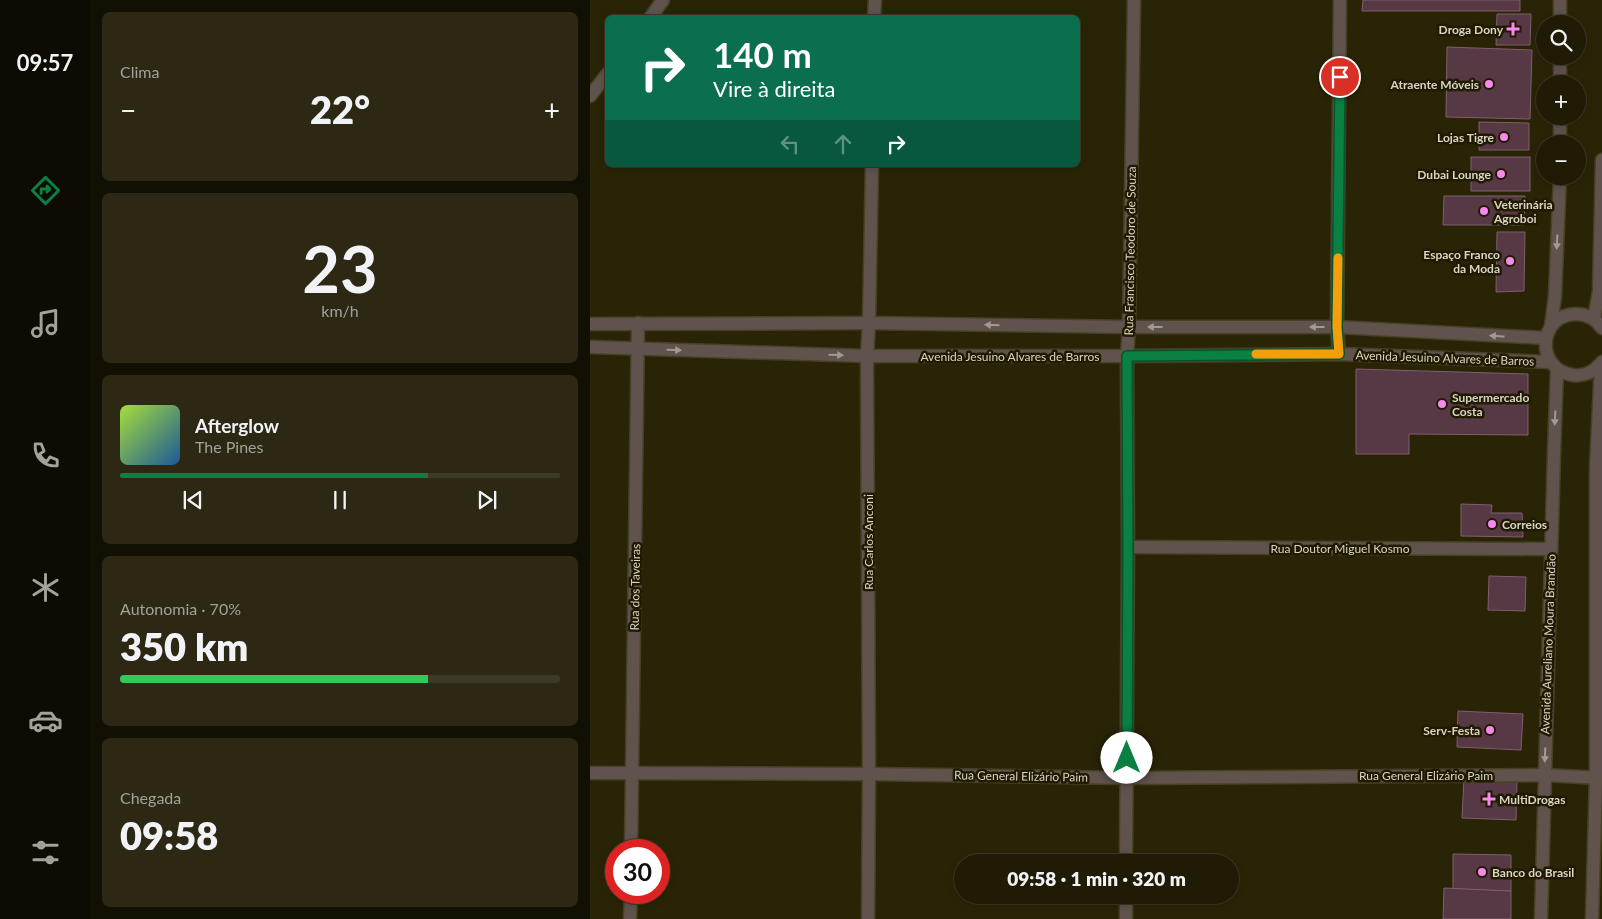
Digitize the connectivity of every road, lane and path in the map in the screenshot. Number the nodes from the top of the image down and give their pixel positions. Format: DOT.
graph roads {
  1 [pos="663,0"];
  2 [pos="875,0"];
  3 [pos="1134,0"];
  4 [pos="1340,0"];
  5 [pos="1560,0"];
  6 [pos="652,15"];
  7 [pos="874,15"];
  8 [pos="1560,15"];
  9 [pos="605,77"];
  10 [pos="590,96"];
  11 [pos="1602,160"];
  12 [pos="872,167"];
  13 [pos="1560,185"];
  14 [pos="638,323"];
  15 [pos="869,323"];
  16 [pos="1598,323"];
  17 [pos="590,324"];
  18 [pos="1552,326"];
  19 [pos="1129,327"];
  20 [pos="1337,327"];
  21 [pos="1546,338"];
  22 [pos="590,347"];
  23 [pos="638,349"];
  24 [pos="1339,354"];
  25 [pos="867,356"];
  26 [pos="1127,356"];
  27 [pos="1601,363"];
  28 [pos="1554,366"];
  29 [pos="1128,547"];
  30 [pos="1551,549"];
  31 [pos="1599,569"];
  32 [pos="590,773"];
  33 [pos="632,773"];
  34 [pos="869,774"];
  35 [pos="1544,775"];
  36 [pos="1126,778"];
  37 [pos="1599,778"];
  38 [pos="631,839"];
  39 [pos="1126,854"];
  40 [pos="630,904"];
  41 [pos="1126,904"];
  42 [pos="630,919"];
  43 [pos="868,919"];
  44 [pos="1126,919"];
  45 [pos="1541,919"];
  46 [pos="1592,919"];
  1 -- 6 [label="street"];
  2 -- 7 [label="street"];
  3 -- 19 [label="street, Rua Francisco Teodoro de Souza"];
  4 -- 20 [label="street"];
  5 -- 8 [label="street"];
  9 -- 10 [label="street"];
  11 -- 16 [label="street"];
  12 -- 15 [label="street, Rua Carlos Anconi"];
  13 -- 18 [label="street, one-way"];
  14 -- 15 [label="street, Avenida Jesuino Alvares de Barros"];
  14 -- 17 [label="street, Avenida Jesuino Alvares de Barros"];
  14 -- 23 [label="street, Rua dos Taveiras"];
  19 -- 15 [label="street, Avenida Jesuino Alvares de Barros, one-way"];
  15 -- 25 [label="street, Rua Carlos Anconi"];
  16 -- 18 [label="street"];
  18 -- 21 [label="street"];
  20 -- 19 [label="street, Avenida Jesuino Alvares de Barros, one-way"];
  19 -- 26 [label="street, Rua Francisco Teodoro de Souza"];
  21 -- 20 [label="street, Avenida Jesuino Alvares de Barros, one-way"];
  20 -- 24 [label="street"];
  21 -- 28 [label="street, Avenida Aureliano Moura Brandão"];
  22 -- 23 [label="street, Avenida Jesuino Alvares de Barros"];
  23 -- 25 [label="street, Avenida Jesuino Alvares de Barros, one-way"];
  23 -- 33 [label="street, Rua dos Taveiras"];
  24 -- 26 [label="street, Avenida Jesuino Alvares de Barros"];
  24 -- 28 [label="street, Avenida Jesuino Alvares de Barros"];
  25 -- 26 [label="street, Avenida Jesuino Alvares de Barros"];
  25 -- 34 [label="street, Rua Carlos Anconi"];
  26 -- 29 [label="street, Rua Francisco Teodoro de Souza"];
  27 -- 28 [label="street"];
  27 -- 31 [label="street"];
  28 -- 30 [label="street, Avenida Aureliano Moura Brandão, one-way"];
  29 -- 30 [label="street, Rua Doutor Miguel Kosmo"];
  29 -- 36 [label="street, Rua Francisco Teodoro de Souza"];
  30 -- 35 [label="street, Avenida Aureliano Moura Brandão, one-way"];
  31 -- 37 [label="street"];
  32 -- 33 [label="street, Rua General Elizário Paim"];
  33 -- 34 [label="street, Rua General Elizário Paim"];
  33 -- 38 [label="street, Rua dos Taveiras"];
  34 -- 36 [label="street, Rua General Elizário Paim"];
  34 -- 43 [label="street, Rua Carlos Anconi"];
  35 -- 36 [label="street, Rua General Elizário Paim"];
  35 -- 37 [label="street, Rua General Elizário Paim"];
  35 -- 45 [label="street, Avenida Aureliano Moura Brandão"];
  36 -- 39 [label="street, Rua Francisco Teodoro de Souza"];
  37 -- 46 [label="street"];
  40 -- 42 [label="street"];
  41 -- 44 [label="street"];
}
